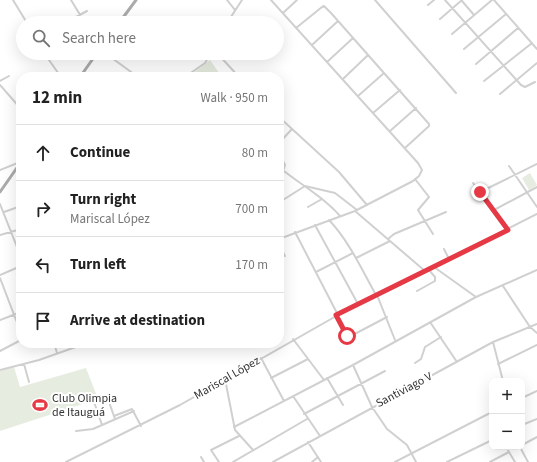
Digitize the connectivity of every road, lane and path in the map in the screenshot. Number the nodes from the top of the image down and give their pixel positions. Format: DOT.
graph roads {
  1 [pos="13,0"];
  2 [pos="71,0"];
  3 [pos="136,0"];
  4 [pos="227,0"];
  5 [pos="242,0"];
  6 [pos="271,0"];
  7 [pos="297,0"];
  8 [pos="375,0"];
  9 [pos="434,0"];
  10 [pos="445,0"];
  11 [pos="462,0"];
  12 [pos="493,0"];
  13 [pos="428,5"];
  14 [pos="452,8"];
  15 [pos="235,10"];
  16 [pos="87,11"];
  17 [pos="283,13"];
  18 [pos="506,14"];
  19 [pos="80,15"];
  20 [pos="474,15"];
  21 [pos="22,16"];
  22 [pos="124,16"];
  23 [pos="231,16"];
  24 [pos="440,19"];
  25 [pos="338,21"];
  26 [pos="465,23"];
  27 [pos="296,28"];
  28 [pos="518,28"];
  29 [pos="452,34"];
  30 [pos="478,37"];
  31 [pos="353,38"];
  32 [pos="532,43"];
  33 [pos="312,45"];
  34 [pos="464,49"];
  35 [pos="537,49"];
  36 [pos="490,51"];
  37 [pos="368,55"];
  38 [pos="49,60"];
  39 [pos="92,60"];
  40 [pos="115,60"];
  41 [pos="206,60"];
  42 [pos="224,60"];
  43 [pos="327,62"];
  44 [pos="537,63"];
  45 [pos="476,64"];
  46 [pos="504,66"];
  47 [pos="57,72"];
  48 [pos="84,72"];
  49 [pos="131,72"];
  50 [pos="191,72"];
  51 [pos="235,72"];
  52 [pos="384,73"];
  53 [pos="9,76"];
  54 [pos="342,79"];
  55 [pos="517,80"];
  56 [pos="0,81"];
  57 [pos="484,81"];
  58 [pos="534,82"];
  59 [pos="0,85"];
  60 [pos="400,90"];
  61 [pos="456,93"];
  62 [pos="500,94"];
  63 [pos="358,96"];
  64 [pos="16,103"];
  65 [pos="416,108"];
  66 [pos="373,113"];
  67 [pos="284,121"];
  68 [pos="292,129"];
  69 [pos="390,132"];
  70 [pos="284,138"];
  71 [pos="405,148"];
  72 [pos="16,164"];
  73 [pos="537,164"];
  74 [pos="509,166"];
  75 [pos="16,169"];
  76 [pos="0,170"];
  77 [pos="284,171"];
  78 [pos="515,175"];
  79 [pos="415,179"];
  80 [pos="474,183"];
  81 [pos="304,186"];
  82 [pos="537,187"];
  83 [pos="0,192"];
  84 [pos="480,192"];
  85 [pos="527,192"];
  86 [pos="284,199"];
  87 [pos="322,199"];
  88 [pos="0,204"];
  89 [pos="367,205"];
  90 [pos="308,207"];
  91 [pos="537,207"];
  92 [pos="16,208"];
  93 [pos="493,210"];
  94 [pos="356,211"];
  95 [pos="4,212"];
  96 [pos="446,212"];
  97 [pos="537,214"];
  98 [pos="340,216"];
  99 [pos="330,220"];
  100 [pos="425,221"];
  101 [pos="315,225"];
  102 [pos="16,230"];
  103 [pos="508,230"];
  104 [pos="11,232"];
  105 [pos="294,232"];
  106 [pos="433,234"];
  107 [pos="0,235"];
  108 [pos="284,237"];
  109 [pos="390,240"];
  110 [pos="16,244"];
  111 [pos="444,249"];
  112 [pos="353,253"];
  113 [pos="356,258"];
  114 [pos="450,259"];
  115 [pos="335,263"];
  116 [pos="434,267"];
  117 [pos="16,268"];
  118 [pos="429,269"];
  119 [pos="537,270"];
  120 [pos="425,271"];
  121 [pos="316,272"];
  122 [pos="0,276"];
  123 [pos="503,286"];
  124 [pos="416,291"];
  125 [pos="376,295"];
  126 [pos="476,297"];
  127 [pos="358,304"];
  128 [pos="14,314"];
  129 [pos="337,315"];
  130 [pos="387,317"];
  131 [pos="16,319"];
  132 [pos="0,320"];
  133 [pos="430,322"];
  134 [pos="536,324"];
  135 [pos="530,327"];
  136 [pos="536,333"];
  137 [pos="441,337"];
  138 [pos="293,339"];
  139 [pos="396,340"];
  140 [pos="492,342"];
  141 [pos="16,343"];
  142 [pos="284,344"];
  143 [pos="537,345"];
  144 [pos="56,348"];
  145 [pos="71,348"];
  146 [pos="278,348"];
  147 [pos="0,351"];
  148 [pos="57,353"];
  149 [pos="261,358"];
  150 [pos="308,359"];
  151 [pos="457,362"];
  152 [pos="415,363"];
  153 [pos="24,364"];
  154 [pos="498,364"];
  155 [pos="352,365"];
  156 [pos="0,370"];
  157 [pos="385,371"];
  158 [pos="271,378"];
  159 [pos="327,378"];
  160 [pos="502,378"];
  161 [pos="225,379"];
  162 [pos="324,380"];
  163 [pos="28,382"];
  164 [pos="361,383"];
  165 [pos="537,391"];
  166 [pos="292,396"];
  167 [pos="338,396"];
  168 [pos="525,397"];
  169 [pos="284,401"];
  170 [pos="94,402"];
  171 [pos="109,402"];
  172 [pos="343,405"];
  173 [pos="372,407"];
  174 [pos="134,411"];
  175 [pos="304,414"];
  176 [pos="489,414"];
  177 [pos="114,416"];
  178 [pos="307,419"];
  179 [pos="537,419"];
  180 [pos="115,420"];
  181 [pos="525,424"];
  182 [pos="102,425"];
  183 [pos="141,426"];
  184 [pos="234,427"];
  185 [pos="76,431"];
  186 [pos="239,436"];
  187 [pos="320,436"];
  188 [pos="537,438"];
  189 [pos="489,441"];
  190 [pos="308,442"];
  191 [pos="525,443"];
  192 [pos="253,450"];
  193 [pos="522,450"];
  194 [pos="509,452"];
  195 [pos="411,453"];
  196 [pos="201,457"];
  197 [pos="318,457"];
  198 [pos="66,462"];
  199 [pos="204,462"];
  200 [pos="219,462"];
  201 [pos="233,462"];
  202 [pos="273,462"];
  203 [pos="312,462"];
  204 [pos="321,462"];
  205 [pos="395,462"];
  206 [pos="416,462"];
  207 [pos="447,462"];
  208 [pos="490,462"];
  209 [pos="516,462"];
  210 [pos="528,462"];
  1 -- 21 [label="street"];
  2 -- 19 [label="street"];
  3 -- 22 [label="main road"];
  4 -- 15 [label="street"];
  5 -- 15 [label="street"];
  6 -- 17 [label="street"];
  7 -- 17 [label="street"];
  8 -- 61 [label="street"];
  9 -- 13 [label="street"];
  10 -- 14 [label="street"];
  11 -- 14 [label="street"];
  11 -- 20 [label="street"];
  12 -- 18 [label="street"];
  12 -- 20 [label="street"];
  14 -- 24 [label="street"];
  14 -- 26 [label="street"];
  15 -- 23 [label="street"];
  16 -- 19 [label="street"];
  17 -- 27 [label="street"];
  18 -- 28 [label="street"];
  18 -- 30 [label="street"];
  20 -- 26 [label="street"];
  25 -- 27 [label="street"];
  25 -- 31 [label="street"];
  25 -- 33 [label="street"];
  26 -- 29 [label="street"];
  26 -- 30 [label="street"];
  27 -- 33 [label="street"];
  28 -- 32 [label="street"];
  28 -- 36 [label="street"];
  30 -- 34 [label="street"];
  30 -- 36 [label="street"];
  31 -- 37 [label="street"];
  31 -- 43 [label="street"];
  32 -- 35 [label="street"];
  32 -- 46 [label="street"];
  33 -- 43 [label="street"];
  36 -- 45 [label="street"];
  36 -- 46 [label="street"];
  37 -- 52 [label="street"];
  37 -- 54 [label="street"];
  38 -- 47 [label="street"];
  39 -- 48 [label="main road"];
  40 -- 49 [label="street"];
  41 -- 50 [label="street"];
  42 -- 51 [label="street"];
  43 -- 54 [label="street"];
  44 -- 55 [label="street"];
  46 -- 55 [label="street"];
  46 -- 57 [label="street"];
  52 -- 60 [label="street"];
  52 -- 63 [label="street"];
  53 -- 56 [label="street"];
  54 -- 63 [label="street"];
  55 -- 58 [label="street"];
  55 -- 62 [label="street"];
  59 -- 64 [label="street"];
  60 -- 65 [label="street"];
  60 -- 66 [label="street"];
  63 -- 66 [label="street"];
  65 -- 69 [label="street"];
  65 -- 71 [label="street"];
  66 -- 69 [label="street"];
  67 -- 68 [label="street"];
  68 -- 70 [label="street"];
  68 -- 89 [label="street"];
  69 -- 71 [label="street"];
  71 -- 79 [label="street"];
  72 -- 76 [label="street"];
  73 -- 78 [label="street"];
  74 -- 78 [label="street"];
  75 -- 83 [label="main road"];
  77 -- 81 [label="street"];
  78 -- 84 [label="street"];
  78 -- 85 [label="street"];
  79 -- 89 [label="street"];
  79 -- 100 [label="street"];
  80 -- 84 [label="street"];
  81 -- 86 [label="street"];
  81 -- 87 [label="street"];
  81 -- 94 [label="street"];
  82 -- 85 [label="street"];
  84 -- 93 [label="street"];
  85 -- 91 [label="street"];
  85 -- 93 [label="street"];
  87 -- 90 [label="street"];
  87 -- 98 [label="street"];
  88 -- 95 [label="street"];
  89 -- 94 [label="street"];
  92 -- 95 [label="street"];
  93 -- 103 [label="street"];
  94 -- 98 [label="street"];
  94 -- 109 [label="street"];
  95 -- 104 [label="street"];
  96 -- 100 [label="street"];
  97 -- 103 [label="street, Mariscal López"];
  98 -- 99 [label="street"];
  99 -- 101 [label="street"];
  99 -- 112 [label="street"];
  100 -- 106 [label="street"];
  100 -- 109 [label="street"];
  101 -- 105 [label="street"];
  101 -- 115 [label="street"];
  102 -- 104 [label="street"];
  103 -- 114 [label="street, Mariscal López"];
  104 -- 107 [label="street"];
  104 -- 110 [label="street"];
  105 -- 108 [label="street"];
  105 -- 121 [label="street"];
  109 -- 113 [label="street"];
  109 -- 120 [label="street"];
  111 -- 114 [label="street"];
  112 -- 113 [label="street"];
  112 -- 115 [label="street"];
  113 -- 125 [label="street"];
  114 -- 116 [label="street, Mariscal López"];
  115 -- 121 [label="street"];
  115 -- 127 [label="street"];
  116 -- 118 [label="street, Mariscal López"];
  116 -- 126 [label="street"];
  117 -- 122 [label="street"];
  118 -- 120 [label="street, Mariscal López"];
  118 -- 124 [label="street"];
  119 -- 123 [label="street"];
  120 -- 125 [label="street, Mariscal López"];
  121 -- 129 [label="street"];
  122 -- 128 [label="street"];
  123 -- 126 [label="street"];
  123 -- 135 [label="street"];
  125 -- 127 [label="street, Mariscal López"];
  125 -- 130 [label="street"];
  126 -- 133 [label="street"];
  127 -- 129 [label="street, Mariscal López"];
  128 -- 131 [label="street"];
  128 -- 132 [label="street"];
  129 -- 130 [label="street"];
  129 -- 138 [label="street, Mariscal López"];
  130 -- 139 [label="street"];
  133 -- 137 [label="street"];
  133 -- 139 [label="street"];
  134 -- 135 [label="street, Santiviago V"];
  134 -- 136 [label="street"];
  135 -- 136 [label="street"];
  135 -- 140 [label="street, Santiviago V"];
  137 -- 151 [label="street"];
  137 -- 152 [label="street"];
  138 -- 142 [label="street, Mariscal López"];
  138 -- 150 [label="street"];
  139 -- 155 [label="street"];
  140 -- 151 [label="street, Santiviago V"];
  140 -- 154 [label="street"];
  141 -- 147 [label="street"];
  143 -- 154 [label="street"];
  144 -- 148 [label="street"];
  145 -- 148 [label="street"];
  146 -- 149 [label="street, Mariscal López"];
  148 -- 153 [label="street"];
  149 -- 158 [label="street"];
  149 -- 161 [label="street, Mariscal López"];
  150 -- 158 [label="street"];
  150 -- 162 [label="street"];
  151 -- 173 [label="street, Santiviago V"];
  153 -- 156 [label="street"];
  153 -- 163 [label="street"];
  154 -- 160 [label="street"];
  155 -- 159 [label="street"];
  155 -- 164 [label="street"];
  157 -- 164 [label="street"];
  158 -- 169 [label="street"];
  159 -- 162 [label="street"];
  159 -- 167 [label="street"];
  161 -- 183 [label="street, Mariscal López"];
  161 -- 184 [label="street"];
  162 -- 166 [label="street"];
  164 -- 167 [label="street"];
  164 -- 173 [label="street"];
  165 -- 168 [label="street"];
  166 -- 169 [label="street"];
  166 -- 175 [label="street"];
  167 -- 172 [label="street"];
  167 -- 175 [label="street"];
  169 -- 184 [label="street"];
  170 -- 182 [label="street"];
  171 -- 177 [label="street"];
  173 -- 187 [label="street, Santiviago V"];
  173 -- 195 [label="street"];
  174 -- 177 [label="street"];
  174 -- 180 [label="street"];
  174 -- 183 [label="street"];
  175 -- 178 [label="street"];
  176 -- 195 [label="street"];
  177 -- 180 [label="street"];
  178 -- 187 [label="street"];
  178 -- 192 [label="street"];
  179 -- 181 [label="street"];
  180 -- 182 [label="street"];
  182 -- 185 [label="street"];
  183 -- 198 [label="street, Mariscal López"];
  184 -- 186 [label="street"];
  186 -- 192 [label="street"];
  186 -- 200 [label="street"];
  187 -- 190 [label="street, Santiviago V"];
  188 -- 191 [label="street"];
  189 -- 207 [label="street"];
  190 -- 197 [label="street"];
  190 -- 202 [label="street, Santiviago V"];
  192 -- 201 [label="street"];
  193 -- 210 [label="street"];
  194 -- 208 [label="street"];
  194 -- 209 [label="street"];
  195 -- 205 [label="street"];
  195 -- 206 [label="street"];
  196 -- 199 [label="street"];
  197 -- 203 [label="street"];
  197 -- 204 [label="street"];
}
